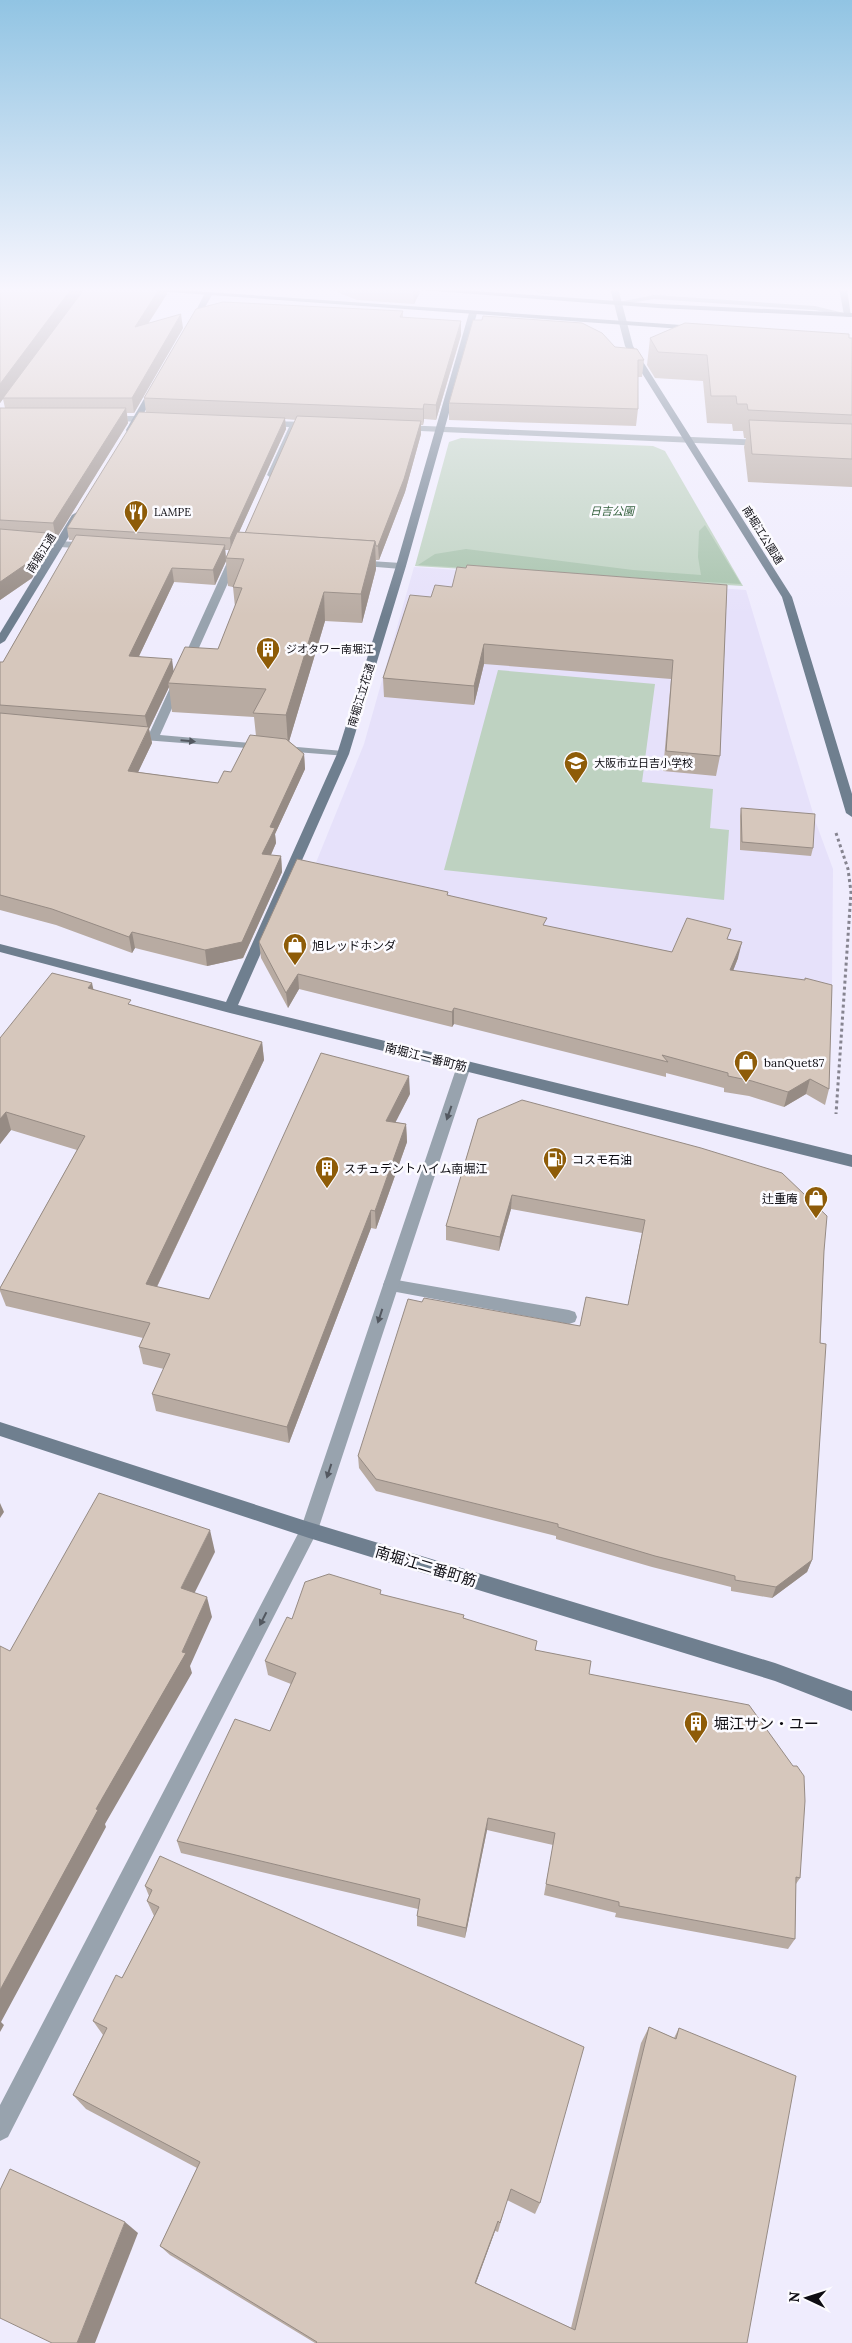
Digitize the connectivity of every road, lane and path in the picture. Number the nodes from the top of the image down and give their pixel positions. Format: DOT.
graph roads {
  1 [pos="149,397"];
  2 [pos="447,397"];
  3 [pos="662,397"];
  4 [pos="98,418"];
  5 [pos="137,418"];
  6 [pos="162,419"];
  7 [pos="256,423"];
  8 [pos="294,424"];
  9 [pos="323,426"];
  10 [pos="390,428"];
  11 [pos="438,429"];
  12 [pos="690,440"];
  13 [pos="122,442"];
  14 [pos="775,444"];
  15 [pos="267,484"];
  16 [pos="81,510"];
  17 [pos="0,540"];
  18 [pos="60,544"];
  19 [pos="96,546"];
  20 [pos="235,554"];
  21 [pos="342,563"];
  22 [pos="401,566"];
  23 [pos="0,642"];
  24 [pos="115,734"];
  25 [pos="153,738"];
  26 [pos="343,754"];
  27 [pos="852,813"];
  28 [pos="836,832"];
  29 [pos="0,948"];
  30 [pos="230,1008"];
  31 [pos="464,1066"];
  32 [pos="836,1114"];
  33 [pos="852,1162"];
  34 [pos="391,1285"];
  35 [pos="569,1317"];
  36 [pos="0,1429"];
  37 [pos="309,1530"];
  38 [pos="852,1701"];
  39 [pos="0,2129"];
  1 -- 5 [label="street"];
  2 -- 11 [label="street, 南堀江立花通"];
  3 -- 12 [label="street, 南堀江公園通"];
  4 -- 5 [label="street"];
  5 -- 6 [label="street"];
  5 -- 13 [label="street"];
  7 -- 8 [label="street"];
  8 -- 9 [label="street"];
  8 -- 15 [label="street"];
  10 -- 11 [label="street"];
  11 -- 12 [label="street"];
  11 -- 22 [label="street, 南堀江立花通"];
  12 -- 14 [label="street"];
  12 -- 27 [label="street, 南堀江公園通"];
  16 -- 18 [label="street, 南堀江通"];
  17 -- 18 [label="street"];
  18 -- 19 [label="street"];
  18 -- 23 [label="street, 南堀江通"];
  20 -- 25 [label="street"];
  21 -- 22 [label="street"];
  22 -- 26 [label="street, 南堀江立花通"];
  24 -- 25 [label="street"];
  25 -- 26 [label="street, one-way"];
  26 -- 30 [label="street, 南堀江立花通"];
  28 -- 32 [label="path"];
  29 -- 30 [label="street, 南堀江一番町筋"];
  30 -- 31 [label="street, 南堀江一番町筋"];
  31 -- 33 [label="street, 南堀江一番町筋"];
  31 -- 34 [label="street, one-way"];
  34 -- 35 [label="street"];
  34 -- 37 [label="street, one-way"];
  36 -- 37 [label="street, 南堀江二番町筋"];
  37 -- 38 [label="street, 南堀江二番町筋"];
  37 -- 39 [label="street, one-way"];
}
